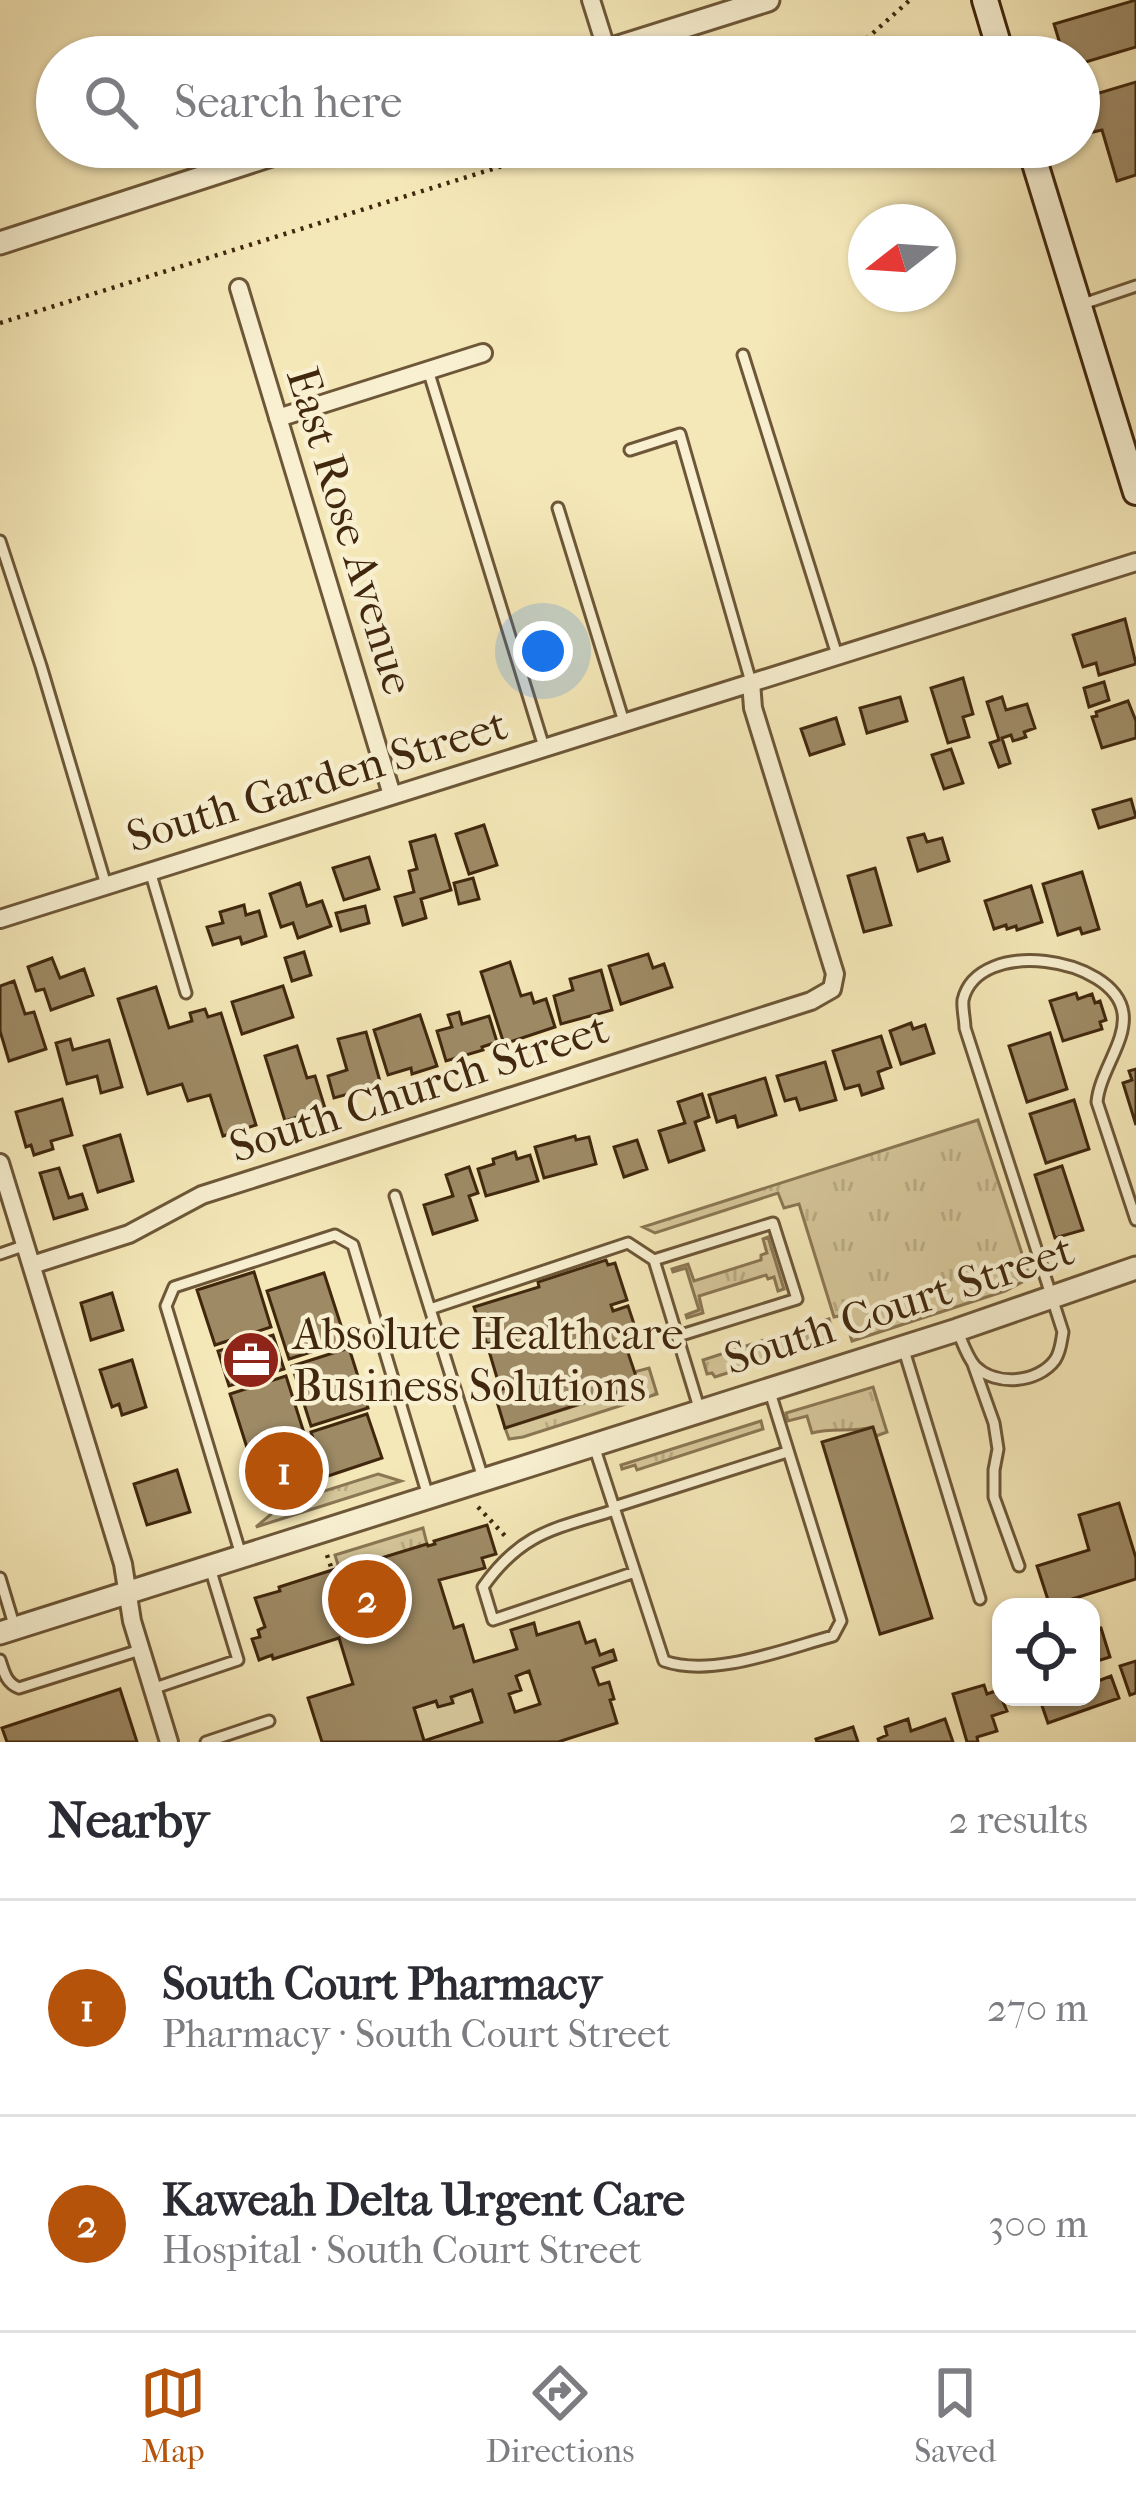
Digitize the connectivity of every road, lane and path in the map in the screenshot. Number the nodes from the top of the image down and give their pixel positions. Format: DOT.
graph roads {
  1 [pos="591,0"];
  2 [pos="768,0"];
  3 [pos="910,0"];
  4 [pos="985,0"];
  5 [pos="595,36"];
  6 [pos="654,36"];
  7 [pos="870,36"];
  8 [pos="996,36"];
  9 [pos="231,168"];
  10 [pos="496,168"];
  11 [pos="1037,168"];
  12 [pos="0,243"];
  13 [pos="1136,286"];
  14 [pos="239,288"];
  15 [pos="1079,305"];
  16 [pos="0,323"];
  17 [pos="483,353"];
  18 [pos="743,355"];
  19 [pos="428,370"];
  20 [pos="278,418"];
  21 [pos="630,450"];
  22 [pos="1136,492"];
  23 [pos="558,508"];
  24 [pos="0,542"];
  25 [pos="1136,562"];
  26 [pos="838,655"];
  27 [pos="752,682"];
  28 [pos="624,722"];
  29 [pos="544,747"];
  30 [pos="392,795"];
  31 [pos="150,872"];
  32 [pos="106,885"];
  33 [pos="0,919"];
  34 [pos="186,993"];
  35 [pos="0,1162"];
  36 [pos="395,1196"];
  37 [pos="1136,1220"];
  38 [pos="26,1245"];
  39 [pos="0,1254"];
  40 [pos="654,1260"];
  41 [pos="32,1265"];
  42 [pos="1136,1270"];
  43 [pos="1051,1297"];
  44 [pos="430,1309"];
  45 [pos="957,1330"];
  46 [pos="678,1336"];
  47 [pos="903,1347"];
  48 [pos="973,1364"];
  49 [pos="769,1389"];
  50 [pos="700,1411"];
  51 [pos="593,1444"];
  52 [pos="787,1451"];
  53 [pos="484,1478"];
  54 [pos="281,1491"];
  55 [pos="428,1496"];
  56 [pos="284,1501"];
  57 [pos="478,1508"];
  58 [pos="614,1509"];
  59 [pos="517,1549"];
  60 [pos="241,1555"];
  61 [pos="327,1555"];
  62 [pos="209,1565"];
  63 [pos="1019,1566"];
  64 [pos="332,1570"];
  65 [pos="635,1572"];
  66 [pos="0,1578"];
  67 [pos="127,1593"];
  68 [pos="980,1599"];
  69 [pos="8,1630"];
  70 [pos="141,1649"];
  71 [pos="0,1660"];
  72 [pos="152,1689"];
  73 [pos="269,1721"];
  74 [pos="169,1742"];
  75 [pos="206,1742"];
  1 -- 5 [label="street"];
  2 -- 6 [label="street"];
  3 -- 7 [label="path"];
  4 -- 8 [label="main road"];
  9 -- 12 [label="street"];
  10 -- 16 [label="path"];
  11 -- 15 [label="main road"];
  13 -- 15 [label="lane"];
  14 -- 20 [label="street, East Rose Avenue"];
  15 -- 22 [label="main road"];
  17 -- 19 [label="street"];
  18 -- 26 [label="lane"];
  19 -- 20 [label="street"];
  19 -- 29 [label="lane"];
  20 -- 30 [label="street, East Rose Avenue"];
  21 -- 27 [label="lane"];
  23 -- 28 [label="lane"];
  24 -- 32 [label="lane"];
  25 -- 26 [label="street, South Garden Street"];
  26 -- 27 [label="street, South Garden Street"];
  27 -- 28 [label="street, South Garden Street"];
  27 -- 41 [label="street, South Church Street"];
  28 -- 29 [label="street, South Garden Street"];
  29 -- 30 [label="street, South Garden Street"];
  30 -- 31 [label="street, South Garden Street"];
  31 -- 32 [label="street, South Garden Street"];
  31 -- 34 [label="lane"];
  32 -- 33 [label="street, South Garden Street"];
  35 -- 38 [label="street"];
  36 -- 44 [label="lane"];
  37 -- 43 [label="lane"];
  38 -- 39 [label="lane"];
  38 -- 41 [label="street"];
  40 -- 44 [label="lane"];
  40 -- 46 [label="lane"];
  40 -- 46 [label="lane"];
  41 -- 67 [label="street"];
  42 -- 43 [label="street, South Court Street"];
  43 -- 45 [label="street, South Court Street"];
  43 -- 48 [label="lane"];
  44 -- 53 [label="lane"];
  45 -- 47 [label="street, South Court Street"];
  45 -- 48 [label="lane"];
  46 -- 50 [label="lane"];
  47 -- 49 [label="street, South Court Street"];
  47 -- 68 [label="lane"];
  48 -- 63 [label="lane"];
  49 -- 50 [label="street, South Court Street"];
  49 -- 52 [label="lane"];
  50 -- 51 [label="street, South Court Street"];
  51 -- 53 [label="street, South Court Street"];
  51 -- 58 [label="lane"];
  52 -- 58 [label="lane"];
  52 -- 65 [label="lane"];
  53 -- 55 [label="street, South Court Street"];
  54 -- 56 [label="path"];
  55 -- 60 [label="street, South Court Street"];
  55 -- 60 [label="lane"];
  57 -- 59 [label="path"];
  58 -- 59 [label="lane"];
  58 -- 65 [label="lane"];
  59 -- 65 [label="lane"];
  60 -- 62 [label="street, South Court Street"];
  61 -- 64 [label="path"];
  62 -- 67 [label="street, South Court Street"];
  62 -- 72 [label="lane"];
  66 -- 69 [label="lane"];
  67 -- 69 [label="street, South Court Street"];
  67 -- 70 [label="street"];
  70 -- 71 [label="lane"];
  70 -- 72 [label="street"];
  72 -- 74 [label="street"];
  73 -- 75 [label="lane"];
}
